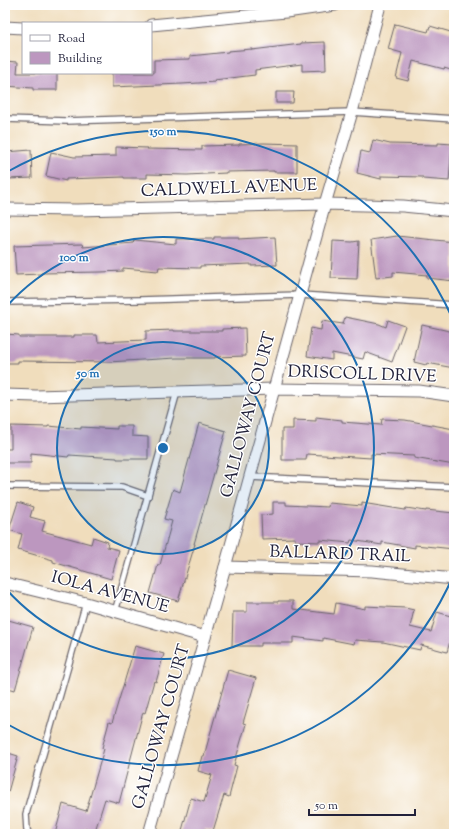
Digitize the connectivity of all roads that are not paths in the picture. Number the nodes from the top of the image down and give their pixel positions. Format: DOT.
graph roads {
  1 [pos="335,5"];
  2 [pos="380,5"];
  3 [pos="152,26"];
  4 [pos="5,27"];
  5 [pos="22,28"];
  6 [pos="352,112"];
  7 [pos="5,119"];
  8 [pos="454,119"];
  9 [pos="325,204"];
  10 [pos="5,209"];
  11 [pos="454,211"];
  12 [pos="300,294"];
  13 [pos="5,302"];
  14 [pos="454,305"];
  15 [pos="274,389"];
  16 [pos="177,392"];
  17 [pos="5,395"];
  18 [pos="454,396"];
  19 [pos="250,477"];
  20 [pos="5,486"];
  21 [pos="454,488"];
  22 [pos="148,496"];
  23 [pos="225,568"];
  24 [pos="454,579"];
  25 [pos="5,583"];
  26 [pos="86,603"];
  27 [pos="116,612"];
  28 [pos="205,637"];
  29 [pos="30,834"];
  30 [pos="149,834"];
  1 -- 3 [label="street"];
  2 -- 6 [label="street, GALLOWAY COURT"];
  4 -- 5 [label="street"];
  6 -- 7 [label="lane"];
  6 -- 8 [label="lane"];
  6 -- 9 [label="street, GALLOWAY COURT"];
  9 -- 10 [label="street, CALDWELL AVENUE"];
  9 -- 11 [label="street, CALDWELL AVENUE"];
  9 -- 12 [label="street, GALLOWAY COURT"];
  12 -- 13 [label="lane"];
  12 -- 14 [label="lane"];
  12 -- 15 [label="street, GALLOWAY COURT"];
  15 -- 16 [label="street, DRISCOLL DRIVE"];
  15 -- 18 [label="street, DRISCOLL DRIVE"];
  15 -- 19 [label="street, GALLOWAY COURT"];
  16 -- 17 [label="street, DRISCOLL DRIVE"];
  16 -- 22 [label="lane"];
  19 -- 21 [label="lane"];
  19 -- 23 [label="street, GALLOWAY COURT"];
  20 -- 22 [label="lane"];
  22 -- 27 [label="lane"];
  23 -- 24 [label="street, BALLARD TRAIL"];
  23 -- 28 [label="street, GALLOWAY COURT"];
  25 -- 26 [label="street, IOLA AVENUE"];
  26 -- 27 [label="street, IOLA AVENUE"];
  26 -- 29 [label="lane"];
  27 -- 28 [label="street, IOLA AVENUE"];
  28 -- 30 [label="street, GALLOWAY COURT"];
}
